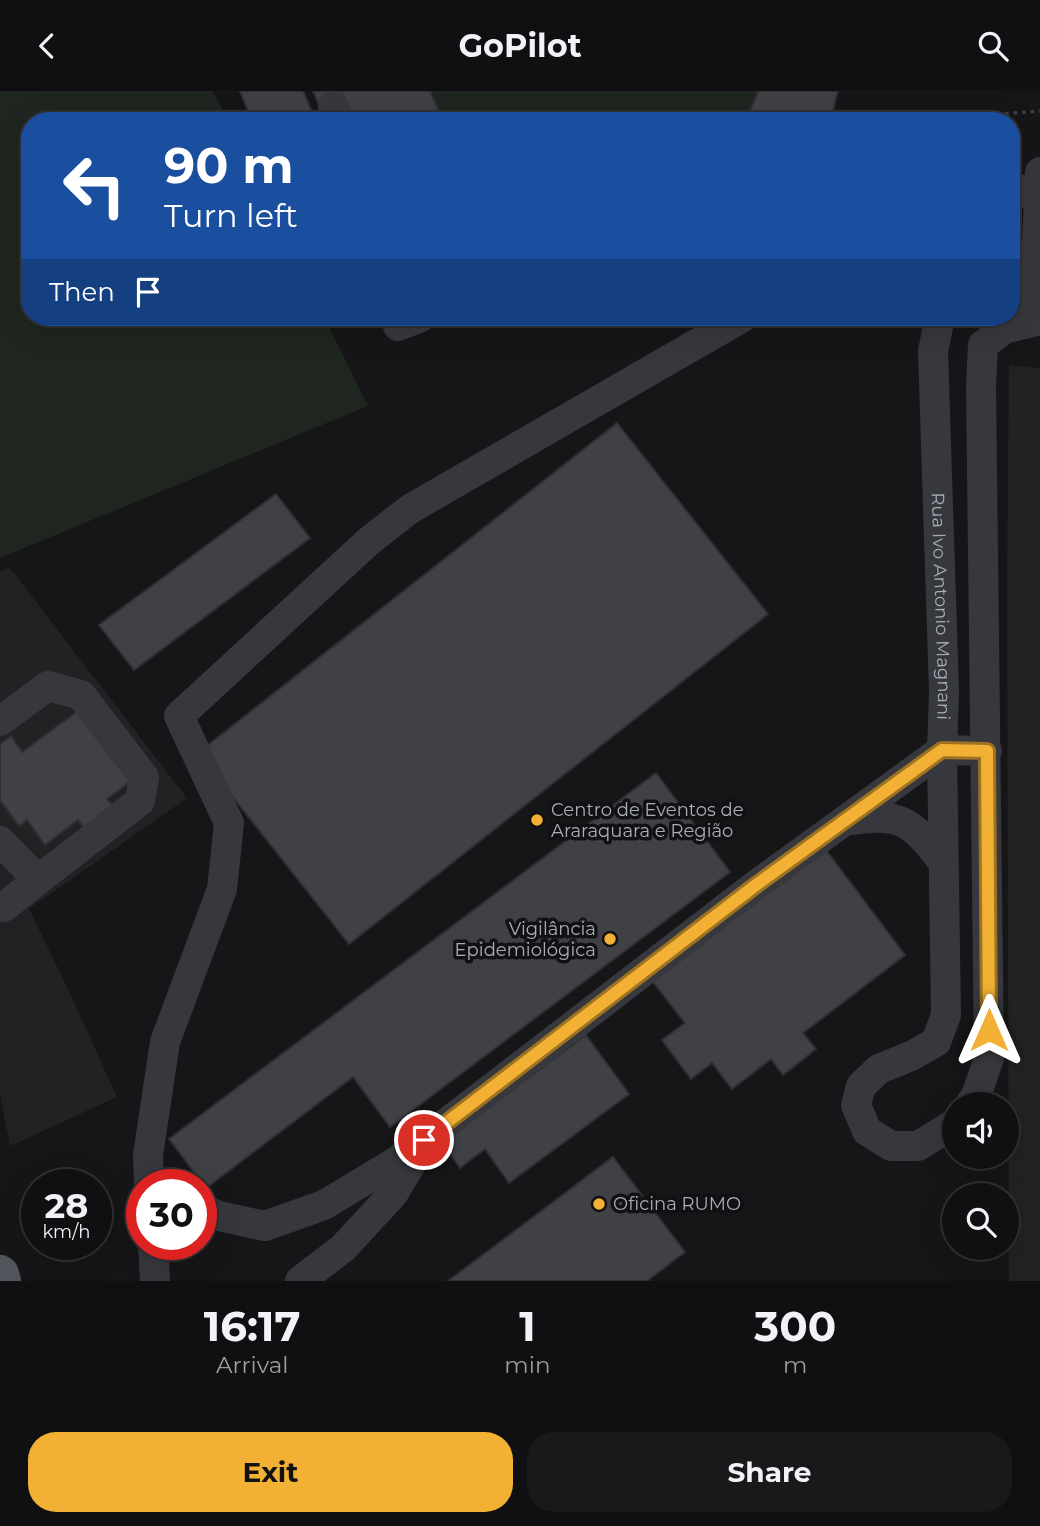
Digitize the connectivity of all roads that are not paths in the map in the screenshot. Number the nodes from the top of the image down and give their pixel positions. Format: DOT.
graph roads {
  1 [pos="1040,172"];
  2 [pos="1040,184"];
  3 [pos="1020,193"];
  4 [pos="1032,304"];
  5 [pos="727,326"];
  6 [pos="938,326"];
  7 [pos="1007,326"];
  8 [pos="0,721"];
  9 [pos="942,750"];
  10 [pos="987,751"];
  11 [pos="844,821"];
  12 [pos="0,841"];
  13 [pos="943,862"];
  14 [pos="38,880"];
  15 [pos="2,902"];
  16 [pos="977,1092"];
  17 [pos="942,1131"];
  18 [pos="424,1140"];
  19 [pos="148,1155"];
  20 [pos="148,1169"];
  21 [pos="159,1169"];
  22 [pos="217,1215"];
  23 [pos="154,1260"];
  24 [pos="0,1274"];
  25 [pos="2,1281"];
  26 [pos="155,1281"];
  27 [pos="300,1281"];
  1 -- 2 [label="street"];
  2 -- 3 [label="street"];
  2 -- 4 [label="street"];
  5 -- 19 [label="street"];
  6 -- 9 [label="street, Rua Ivo Antonio Magnani"];
  7 -- 10 [label="street"];
  8 -- 14 [label="street"];
  9 -- 10 [label="street"];
  9 -- 11 [label="street"];
  9 -- 13 [label="street, Rua Ivo Antonio Magnani"];
  10 -- 16 [label="street"];
  11 -- 13 [label="street"];
  11 -- 18 [label="street"];
  12 -- 14 [label="street"];
  13 -- 17 [label="street, Rua Ivo Antonio Magnani"];
  14 -- 15 [label="street"];
  18 -- 22 [label="street"];
  18 -- 27 [label="street"];
  19 -- 20 [label="street"];
  19 -- 21 [label="street"];
  23 -- 26 [label="street"];
  24 -- 25 [label="main road"];
}
